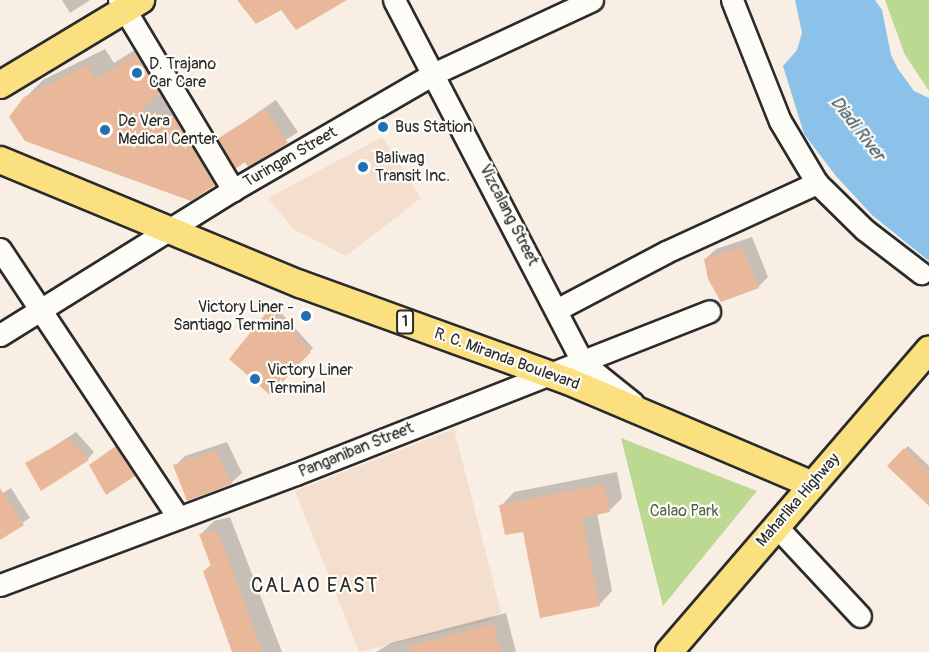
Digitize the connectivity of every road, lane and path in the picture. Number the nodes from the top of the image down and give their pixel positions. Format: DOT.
graph roads {
  1 [pos="394,0"];
  2 [pos="592,0"];
  3 [pos="732,0"];
  4 [pos="129,3"];
  5 [pos="435,73"];
  6 [pos="0,85"];
  7 [pos="0,160"];
  8 [pos="817,183"];
  9 [pos="233,190"];
  10 [pos="174,229"];
  11 [pos="0,249"];
  12 [pos="921,273"];
  13 [pos="558,309"];
  14 [pos="710,311"];
  15 [pos="41,312"];
  16 [pos="0,335"];
  17 [pos="928,352"];
  18 [pos="584,363"];
  19 [pos="551,375"];
  20 [pos="644,412"];
  21 [pos="811,484"];
  22 [pos="178,517"];
  23 [pos="776,526"];
  24 [pos="0,585"];
  25 [pos="860,616"];
  26 [pos="669,652"];
  1 -- 5 [label="street, Vizcalang Street"];
  2 -- 5 [label="street, Turingan Street"];
  3 -- 8 [label="street"];
  4 -- 6 [label="main road"];
  4 -- 9 [label="street"];
  5 -- 9 [label="street, Turingan Street"];
  5 -- 13 [label="street, Vizcalang Street"];
  7 -- 10 [label="main road, R. C. Miranda Boulevard / 1"];
  8 -- 12 [label="street"];
  8 -- 13 [label="street"];
  9 -- 10 [label="street, Turingan Street"];
  10 -- 15 [label="street, Turingan Street"];
  10 -- 19 [label="main road, R. C. Miranda Boulevard / 1"];
  11 -- 15 [label="street"];
  13 -- 18 [label="street, Vizcalang Street"];
  14 -- 18 [label="street, Panganiban Street"];
  15 -- 16 [label="street, Turingan Street"];
  15 -- 22 [label="street"];
  17 -- 21 [label="main road, Maharlika Highway"];
  18 -- 19 [label="street, Panganiban Street"];
  18 -- 20 [label="street, Vizcalang Street"];
  19 -- 20 [label="main road, R. C. Miranda Boulevard / 1"];
  19 -- 22 [label="street, Panganiban Street"];
  20 -- 21 [label="main road, R. C. Miranda Boulevard / 1"];
  21 -- 23 [label="main road, Maharlika Highway"];
  22 -- 24 [label="street, Panganiban Street"];
  23 -- 25 [label="street"];
  23 -- 26 [label="main road, Maharlika Highway"];
}
